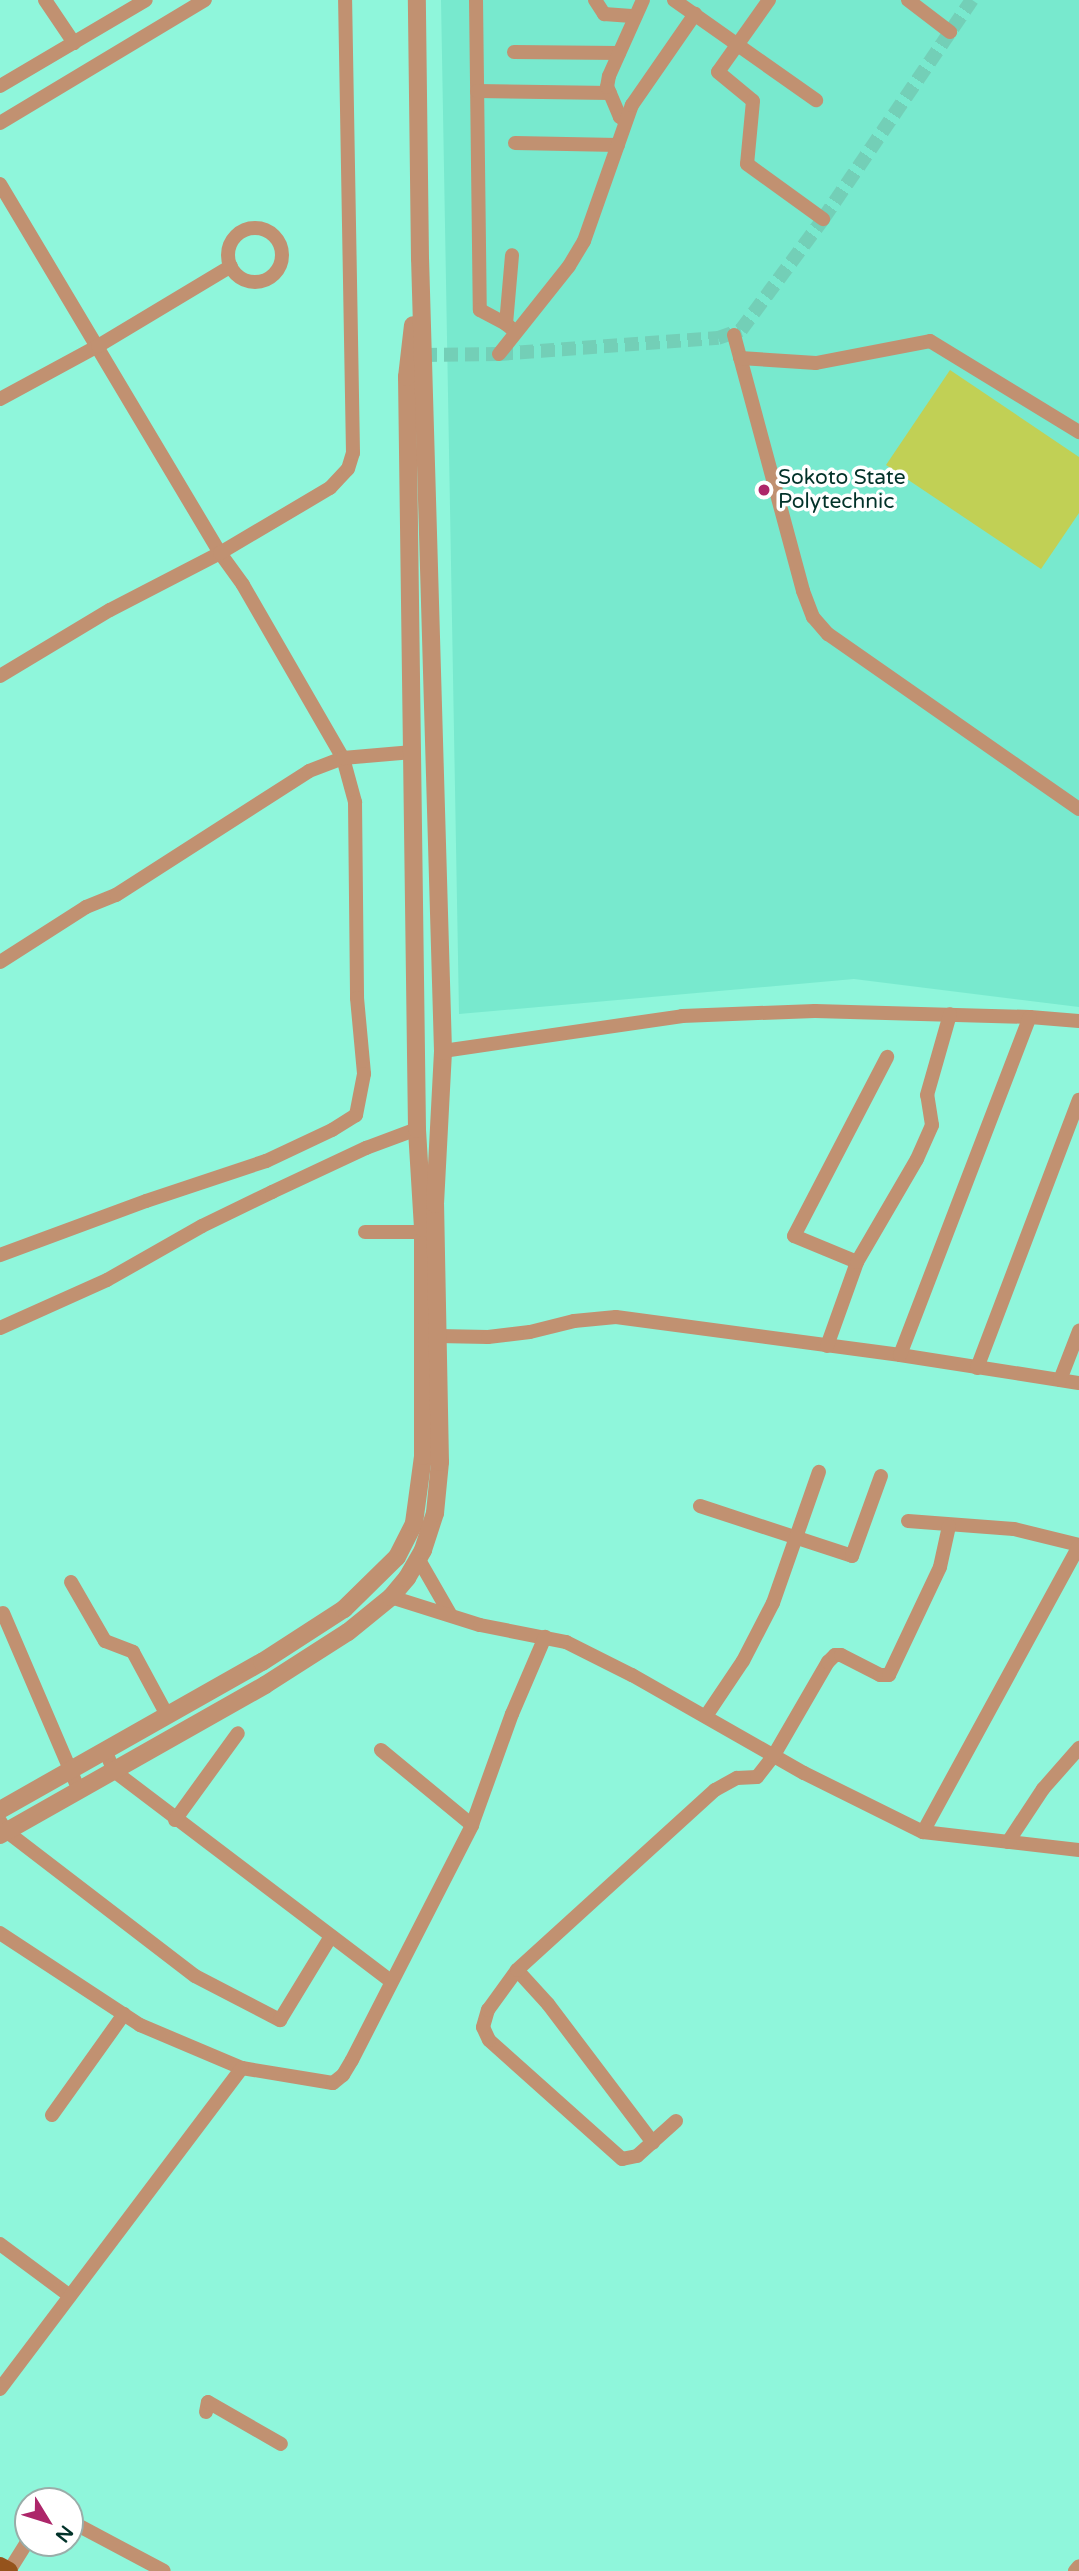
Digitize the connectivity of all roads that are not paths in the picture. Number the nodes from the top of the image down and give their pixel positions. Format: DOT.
graph roads {
  1 [pos="45,0"];
  2 [pos="146,0"];
  3 [pos="205,0"];
  4 [pos="345,0"];
  5 [pos="417,0"];
  6 [pos="476,0"];
  7 [pos="595,0"];
  8 [pos="643,0"];
  9 [pos="674,0"];
  10 [pos="769,0"];
  11 [pos="908,0"];
  12 [pos="695,13"];
  13 [pos="635,16"];
  14 [pos="950,32"];
  15 [pos="74,43"];
  16 [pos="738,43"];
  17 [pos="514,52"];
  18 [pos="619,53"];
  19 [pos="0,86"];
  20 [pos="477,91"];
  21 [pos="610,93"];
  22 [pos="816,100"];
  23 [pos="626,120"];
  24 [pos="0,123"];
  25 [pos="515,143"];
  26 [pos="618,145"];
  27 [pos="0,184"];
  28 [pos="823,219"];
  29 [pos="512,255"];
  30 [pos="420,259"];
  31 [pos="231,266"];
  32 [pos="511,328"];
  33 [pos="734,335"];
  34 [pos="98,346"];
  35 [pos="499,354"];
  36 [pos="740,358"];
  37 [pos="0,399"];
  38 [pos="1079,432"];
  39 [pos="220,553"];
  40 [pos="0,676"];
  41 [pos="412,752"];
  42 [pos="343,758"];
  43 [pos="1079,809"];
  44 [pos="0,962"];
  45 [pos="950,1014"];
  46 [pos="1031,1017"];
  47 [pos="1079,1021"];
  48 [pos="443,1051"];
  49 [pos="887,1057"];
  50 [pos="1079,1100"];
  51 [pos="418,1129"];
  52 [pos="365,1232"];
  53 [pos="423,1232"];
  54 [pos="0,1255"];
  55 [pos="857,1262"];
  56 [pos="0,1328"];
  57 [pos="1079,1331"];
  58 [pos="438,1336"];
  59 [pos="827,1346"];
  60 [pos="900,1355"];
  61 [pos="977,1368"];
  62 [pos="1060,1380"];
  63 [pos="1079,1383"];
  64 [pos="819,1472"];
  65 [pos="881,1476"];
  66 [pos="700,1506"];
  67 [pos="908,1521"];
  68 [pos="949,1526"];
  69 [pos="796,1535"];
  70 [pos="1079,1546"];
  71 [pos="419,1560"];
  72 [pos="71,1582"];
  73 [pos="391,1597"];
  74 [pos="3,1613"];
  75 [pos="450,1614"];
  76 [pos="545,1637"];
  77 [pos="167,1714"];
  78 [pos="706,1716"];
  79 [pos="238,1733"];
  80 [pos="1079,1748"];
  81 [pos="105,1750"];
  82 [pos="381,1750"];
  83 [pos="774,1755"];
  84 [pos="71,1769"];
  85 [pos="114,1772"];
  86 [pos="79,1790"];
  87 [pos="0,1810"];
  88 [pos="175,1820"];
  89 [pos="472,1825"];
  90 [pos="2,1829"];
  91 [pos="923,1832"];
  92 [pos="1008,1842"];
  93 [pos="1079,1850"];
  94 [pos="0,1933"];
  95 [pos="331,1936"];
  96 [pos="517,1970"];
  97 [pos="391,1981"];
  98 [pos="124,2014"];
  99 [pos="242,2068"];
  100 [pos="52,2115"];
  101 [pos="676,2120"];
  102 [pos="653,2143"];
  103 [pos="0,2244"];
  104 [pos="70,2296"];
  105 [pos="0,2389"];
  106 [pos="206,2412"];
  107 [pos="281,2444"];
  108 [pos="84,2528"];
  109 [pos="0,2566"];
  110 [pos="1079,2566"];
  111 [pos="9,2571"];
  112 [pos="164,2571"];
  113 [pos="1075,2571"];
  1 -- 15 [label="street"];
  2 -- 15 [label="street"];
  3 -- 24 [label="street"];
  4 -- 39 [label="street"];
  5 -- 30 [label="street"];
  6 -- 20 [label="street"];
  7 -- 13 [label="street"];
  8 -- 13 [label="street"];
  9 -- 12 [label="street"];
  10 -- 16 [label="street"];
  11 -- 14 [label="street"];
  12 -- 16 [label="street"];
  12 -- 23 [label="street"];
  13 -- 18 [label="street"];
  15 -- 19 [label="street"];
  16 -- 22 [label="street"];
  16 -- 28 [label="street"];
  17 -- 18 [label="street"];
  18 -- 21 [label="street"];
  20 -- 21 [label="street"];
  20 -- 32 [label="street"];
  21 -- 23 [label="street"];
  23 -- 26 [label="street"];
  25 -- 26 [label="street"];
  26 -- 32 [label="street"];
  27 -- 34 [label="street"];
  29 -- 32 [label="street"];
  30 -- 41 [label="street"];
  30 -- 48 [label="street"];
  31 -- 34 [label="street"];
  32 -- 35 [label="street"];
  33 -- 36 [label="street"];
  34 -- 37 [label="street"];
  34 -- 39 [label="street"];
  36 -- 38 [label="street"];
  36 -- 43 [label="street"];
  39 -- 40 [label="street"];
  39 -- 42 [label="street"];
  41 -- 42 [label="street"];
  41 -- 51 [label="street"];
  42 -- 44 [label="street"];
  42 -- 54 [label="street"];
  45 -- 46 [label="street"];
  45 -- 48 [label="street"];
  45 -- 55 [label="street"];
  46 -- 47 [label="street"];
  46 -- 60 [label="street"];
  48 -- 58 [label="street"];
  49 -- 55 [label="street"];
  50 -- 61 [label="street"];
  51 -- 53 [label="street"];
  51 -- 56 [label="street"];
  52 -- 53 [label="street"];
  53 -- 77 [label="street"];
  55 -- 59 [label="street"];
  57 -- 62 [label="street"];
  58 -- 59 [label="street"];
  58 -- 71 [label="street"];
  59 -- 60 [label="street"];
  60 -- 61 [label="street"];
  61 -- 62 [label="street"];
  62 -- 63 [label="street"];
  64 -- 69 [label="street"];
  65 -- 69 [label="street"];
  66 -- 69 [label="street"];
  67 -- 68 [label="street"];
  68 -- 70 [label="street"];
  68 -- 83 [label="street"];
  69 -- 78 [label="street"];
  70 -- 91 [label="street"];
  71 -- 73 [label="street"];
  71 -- 75 [label="street"];
  72 -- 77 [label="street"];
  73 -- 75 [label="street"];
  73 -- 85 [label="street"];
  74 -- 84 [label="street"];
  75 -- 76 [label="street"];
  76 -- 78 [label="street"];
  76 -- 89 [label="street"];
  77 -- 81 [label="street"];
  78 -- 83 [label="street"];
  79 -- 88 [label="street"];
  80 -- 92 [label="street"];
  81 -- 84 [label="street"];
  81 -- 85 [label="street"];
  82 -- 89 [label="street"];
  83 -- 91 [label="street"];
  83 -- 96 [label="street"];
  84 -- 86 [label="street"];
  84 -- 87 [label="street"];
  85 -- 86 [label="street"];
  85 -- 88 [label="street"];
  86 -- 90 [label="street"];
  88 -- 95 [label="street"];
  89 -- 97 [label="street"];
  90 -- 95 [label="street"];
  91 -- 92 [label="street"];
  92 -- 93 [label="street"];
  94 -- 98 [label="street"];
  95 -- 97 [label="street"];
  96 -- 102 [label="street"];
  96 -- 102 [label="street"];
  97 -- 99 [label="street"];
  98 -- 99 [label="street"];
  98 -- 100 [label="street"];
  99 -- 104 [label="street"];
  101 -- 102 [label="street"];
  103 -- 104 [label="street"];
  104 -- 105 [label="street"];
  106 -- 107 [label="street"];
  108 -- 112 [label="street"];
  109 -- 111 [label="main road"];
  110 -- 113 [label="street"];
}
